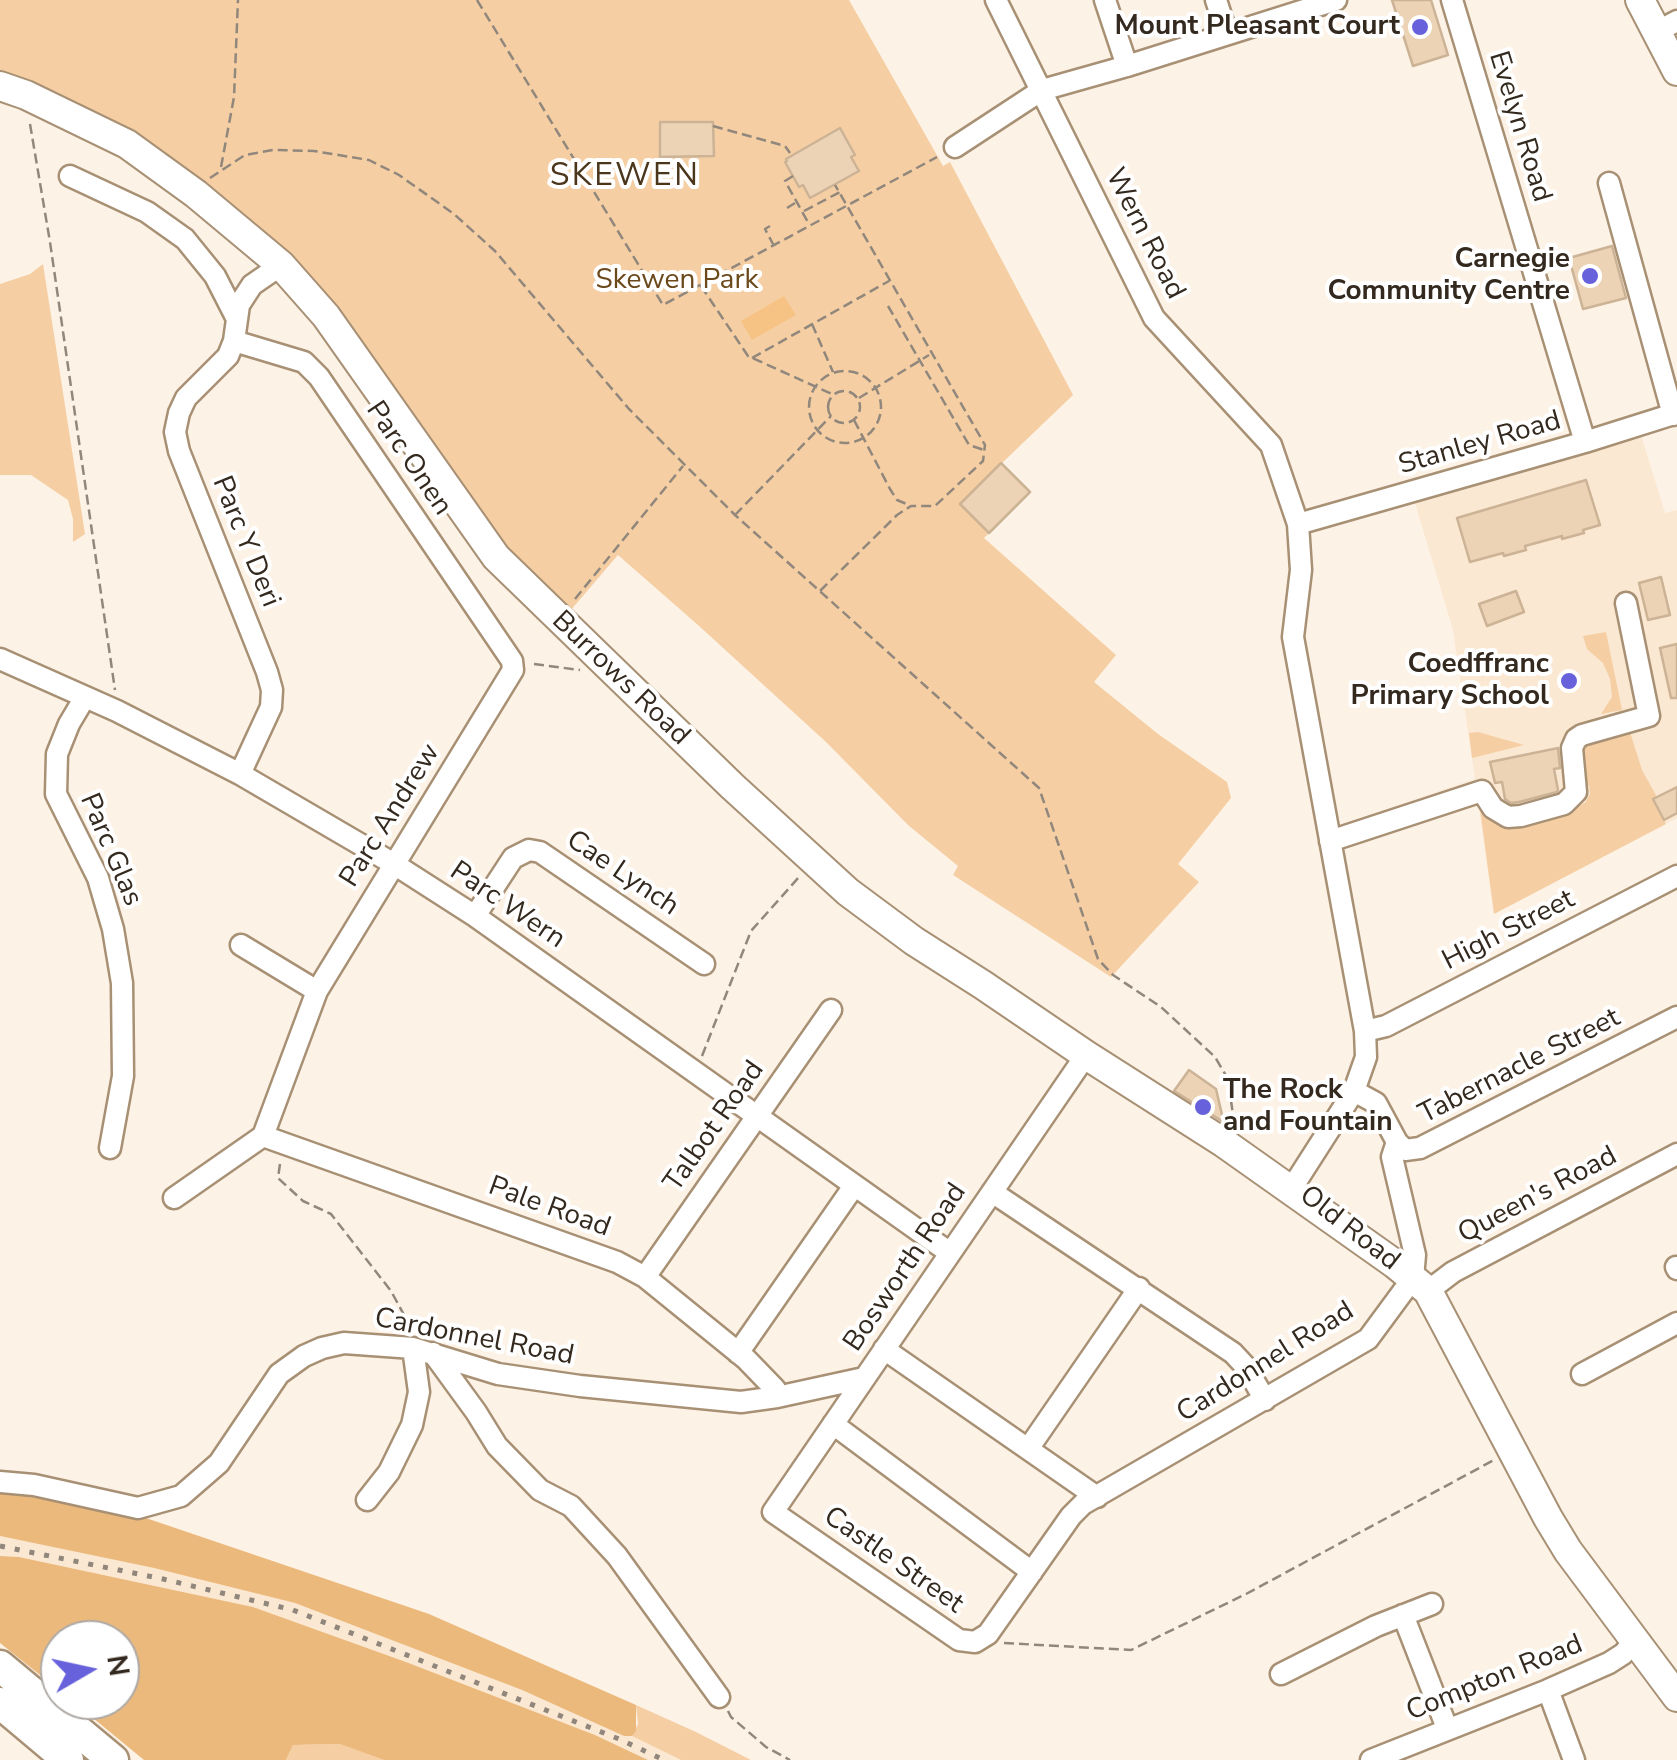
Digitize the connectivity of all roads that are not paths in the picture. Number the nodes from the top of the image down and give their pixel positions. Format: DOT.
graph roads {
  1 [pos="996,0"];
  2 [pos="1105,0"];
  3 [pos="1216,0"];
  4 [pos="1336,0"];
  5 [pos="1452,0"];
  6 [pos="1640,0"];
  7 [pos="1666,26"];
  8 [pos="1226,34"];
  9 [pos="1126,66"];
  10 [pos="1677,71"];
  11 [pos="13,90"];
  12 [pos="1042,90"];
  13 [pos="954,147"];
  14 [pos="70,176"];
  15 [pos="1609,183"];
  16 [pos="280,265"];
  17 [pos="237,319"];
  18 [pos="234,341"];
  19 [pos="1675,414"];
  20 [pos="1585,442"];
  21 [pos="1298,524"];
  22 [pos="1626,604"];
  23 [pos="0,659"];
  24 [pos="513,670"];
  25 [pos="85,697"];
  26 [pos="240,774"];
  27 [pos="1330,841"];
  28 [pos="394,864"];
  29 [pos="1677,876"];
  30 [pos="474,916"];
  31 [pos="241,945"];
  32 [pos="704,964"];
  33 [pos="317,992"];
  34 [pos="831,1010"];
  35 [pos="1677,1017"];
  36 [pos="1365,1031"];
  37 [pos="1086,1056"];
  38 [pos="1354,1091"];
  39 [pos="756,1114"];
  40 [pos="273,1139"];
  41 [pos="1397,1142"];
  42 [pos="110,1148"];
  43 [pos="1677,1154"];
  44 [pos="854,1186"];
  45 [pos="1290,1191"];
  46 [pos="992,1192"];
  47 [pos="174,1198"];
  48 [pos="950,1253"];
  49 [pos="645,1277"];
  50 [pos="1421,1285"];
  51 [pos="1139,1288"];
  52 [pos="1677,1322"];
  53 [pos="884,1349"];
  54 [pos="423,1351"];
  55 [pos="738,1353"];
  56 [pos="1582,1374"];
  57 [pos="864,1378"];
  58 [pos="777,1397"];
  59 [pos="1265,1400"];
  60 [pos="833,1424"];
  61 [pos="1028,1450"];
  62 [pos="0,1482"];
  63 [pos="1098,1497"];
  64 [pos="366,1500"];
  65 [pos="773,1512"];
  66 [pos="1032,1572"];
  67 [pos="1432,1604"];
  68 [pos="1403,1615"];
  69 [pos="1635,1641"];
  70 [pos="0,1666"];
  71 [pos="1282,1674"];
  72 [pos="1548,1690"];
  73 [pos="719,1697"];
  74 [pos="1677,1698"];
  75 [pos="0,1703"];
  76 [pos="1447,1728"];
  77 [pos="1413,1752"];
  78 [pos="68,1760"];
  79 [pos="113,1760"];
  80 [pos="1371,1760"];
  81 [pos="1574,1760"];
  1 -- 12 [label="street, Wern Road"];
  2 -- 9 [label="street"];
  3 -- 8 [label="street"];
  4 -- 8 [label="street"];
  5 -- 20 [label="street, Evelyn Road"];
  6 -- 7 [label="main road"];
  7 -- 10 [label="main road"];
  8 -- 9 [label="street"];
  9 -- 12 [label="street"];
  11 -- 16 [label="main road, Burrows Road"];
  12 -- 13 [label="street"];
  12 -- 21 [label="street, Wern Road"];
  14 -- 17 [label="street"];
  15 -- 19 [label="street"];
  16 -- 17 [label="street"];
  16 -- 37 [label="main road, Burrows Road"];
  17 -- 18 [label="street"];
  18 -- 24 [label="street, Parc Onen"];
  18 -- 26 [label="street, Parc Y Deri"];
  19 -- 20 [label="street, Stanley Road"];
  20 -- 21 [label="street, Stanley Road"];
  21 -- 27 [label="street, Old Road"];
  22 -- 27 [label="street"];
  23 -- 25 [label="street, Parc Wern"];
  24 -- 28 [label="street, Parc Andrew"];
  25 -- 26 [label="street, Parc Wern"];
  25 -- 42 [label="street, Parc Glas"];
  26 -- 28 [label="street, Parc Wern"];
  27 -- 36 [label="street, Old Road"];
  28 -- 30 [label="street, Parc Wern"];
  28 -- 33 [label="street, Parc Andrew"];
  29 -- 36 [label="street, High Street"];
  30 -- 32 [label="street, Cae Lynch"];
  30 -- 39 [label="street, Parc Wern"];
  31 -- 33 [label="street"];
  33 -- 40 [label="street"];
  34 -- 39 [label="street, Talbot Road"];
  35 -- 41 [label="street, Tabernacle Street"];
  36 -- 38 [label="street, Old Road"];
  37 -- 45 [label="main road, Burrows Road"];
  37 -- 46 [label="street, Bosworth Road"];
  38 -- 41 [label="street, Tabernacle Street"];
  38 -- 45 [label="street, Old Road"];
  39 -- 44 [label="street, Parc Wern"];
  39 -- 49 [label="street, Talbot Road"];
  40 -- 47 [label="street"];
  40 -- 49 [label="street, Pale Road"];
  41 -- 50 [label="street"];
  43 -- 50 [label="street, Queen's Road"];
  44 -- 48 [label="street, Parc Wern"];
  44 -- 55 [label="street"];
  45 -- 50 [label="main road, Old Road"];
  46 -- 48 [label="street, Bosworth Road"];
  46 -- 51 [label="street"];
  48 -- 53 [label="street, Bosworth Road"];
  49 -- 55 [label="street, Pale Road"];
  50 -- 59 [label="street, Cardonnel Road"];
  50 -- 69 [label="main road, Old Road"];
  51 -- 59 [label="street"];
  51 -- 61 [label="street"];
  52 -- 56 [label="street"];
  53 -- 57 [label="street, Bosworth Road"];
  53 -- 61 [label="street"];
  54 -- 58 [label="street, Cardonnel Road"];
  54 -- 62 [label="street, Cardonnel Road"];
  54 -- 64 [label="street"];
  54 -- 73 [label="street"];
  55 -- 58 [label="street, Pale Road"];
  57 -- 58 [label="street, Cardonnel Road"];
  57 -- 60 [label="street, Bosworth Road"];
  59 -- 63 [label="street, Cardonnel Road"];
  60 -- 65 [label="street, Bosworth Road"];
  60 -- 66 [label="street"];
  61 -- 63 [label="street"];
  63 -- 66 [label="street, Castle Street"];
  65 -- 66 [label="street, Castle Street"];
  67 -- 68 [label="street"];
  68 -- 71 [label="street"];
  68 -- 76 [label="street"];
  69 -- 72 [label="street, Compton Road"];
  69 -- 74 [label="main road, Old Road"];
  70 -- 79 [label="highway"];
  72 -- 76 [label="street, Compton Road"];
  72 -- 81 [label="street"];
  75 -- 78 [label="highway"];
  76 -- 77 [label="street, Compton Road"];
  77 -- 80 [label="street, Compton Road"];
}
